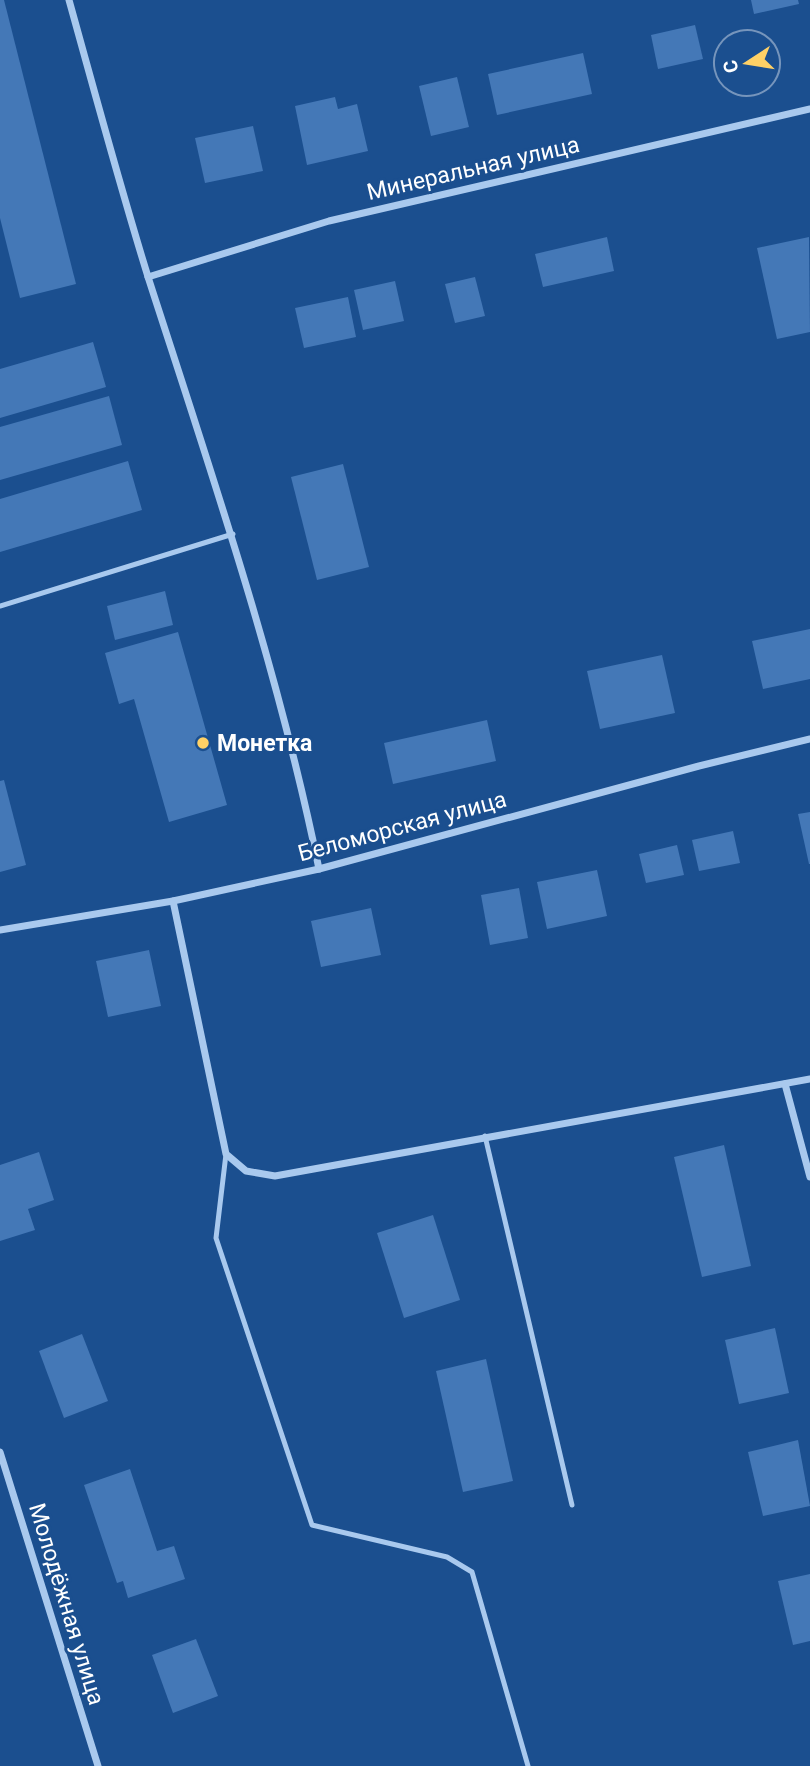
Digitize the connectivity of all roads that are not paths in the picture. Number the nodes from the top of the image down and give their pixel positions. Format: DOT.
graph roads {
  1 [pos="69,0"];
  2 [pos="810,109"];
  3 [pos="148,277"];
  4 [pos="233,534"];
  5 [pos="0,606"];
  6 [pos="810,739"];
  7 [pos="319,869"];
  8 [pos="173,901"];
  9 [pos="0,930"];
  10 [pos="810,1079"];
  11 [pos="785,1084"];
  12 [pos="485,1136"];
  13 [pos="226,1154"];
  14 [pos="810,1177"];
  15 [pos="0,1452"];
  16 [pos="572,1505"];
  17 [pos="98,1766"];
  18 [pos="528,1766"];
  1 -- 3 [label="street"];
  2 -- 3 [label="street, Минеральная улица"];
  3 -- 4 [label="street"];
  4 -- 5 [label="lane"];
  4 -- 7 [label="street"];
  6 -- 7 [label="street, Беломорская улица"];
  7 -- 8 [label="street, Беломорская улица"];
  8 -- 9 [label="street, Беломорская улица"];
  8 -- 13 [label="street"];
  10 -- 11 [label="street"];
  11 -- 12 [label="street"];
  11 -- 14 [label="street"];
  12 -- 13 [label="street"];
  12 -- 16 [label="lane"];
  13 -- 18 [label="lane"];
  15 -- 17 [label="street, Молодёжная улица"];
}
